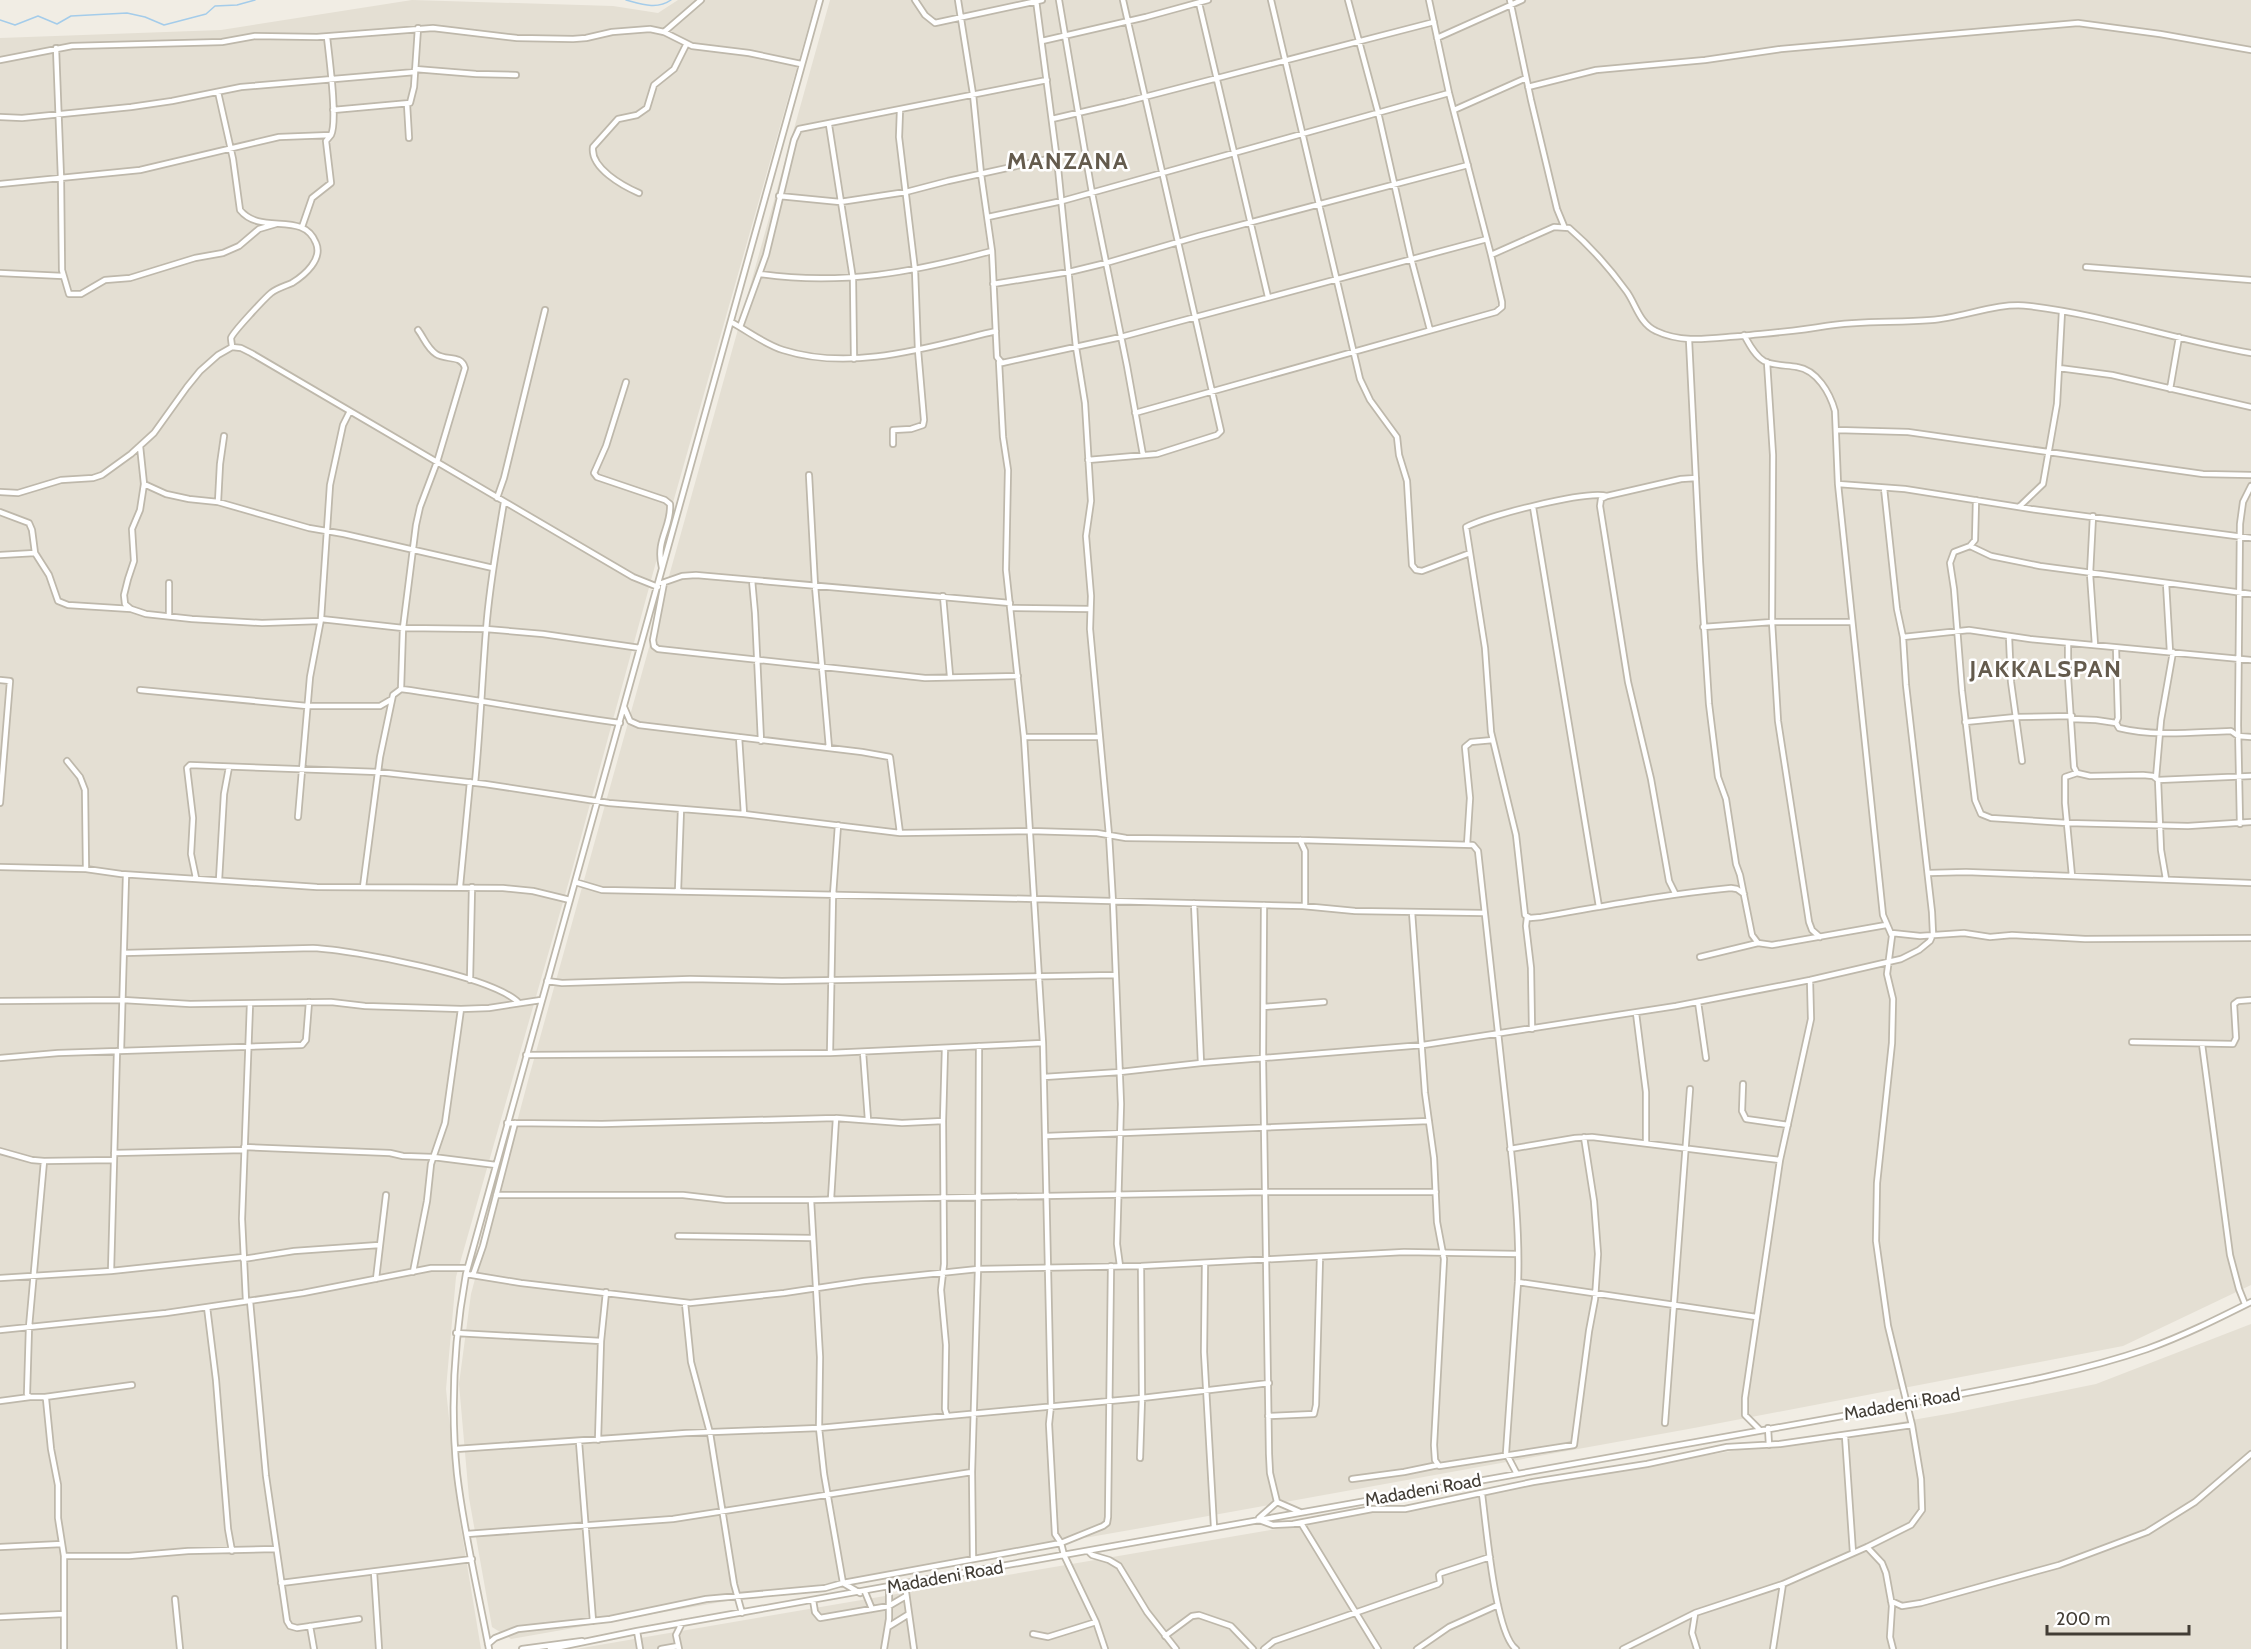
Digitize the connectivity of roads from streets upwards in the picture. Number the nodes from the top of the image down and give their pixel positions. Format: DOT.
graph roads {
  1 [pos="701,0"];
  2 [pos="820,0"];
  3 [pos="915,0"];
  4 [pos="958,0"];
  5 [pos="1038,0"];
  6 [pos="1059,0"];
  7 [pos="1123,0"];
  8 [pos="1208,0"];
  9 [pos="1271,0"];
  10 [pos="1348,0"];
  11 [pos="1429,0"];
  12 [pos="1521,0"];
  13 [pos="1510,2"];
  14 [pos="1199,3"];
  15 [pos="960,17"];
  16 [pos="1129,21"];
  17 [pos="1434,22"];
  18 [pos="418,28"];
  19 [pos="664,32"];
  20 [pos="1066,35"];
  21 [pos="327,37"];
  22 [pos="1437,38"];
  23 [pos="1042,41"];
  24 [pos="1358,41"];
  25 [pos="686,45"];
  26 [pos="56,48"];
  27 [pos="2251,50"];
  28 [pos="0,60"];
  29 [pos="1285,60"];
  30 [pos="801,64"];
  31 [pos="415,70"];
  32 [pos="516,75"];
  33 [pos="1526,78"];
  34 [pos="331,79"];
  35 [pos="1217,79"];
  36 [pos="1047,80"];
  37 [pos="1528,87"];
  38 [pos="218,92"];
  39 [pos="1449,93"];
  40 [pos="972,94"];
  41 [pos="1146,97"];
  42 [pos="407,104"];
  43 [pos="333,110"];
  44 [pos="900,110"];
  45 [pos="1454,110"];
  46 [pos="1378,112"];
  47 [pos="57,113"];
  48 [pos="1079,113"];
  49 [pos="0,117"];
  50 [pos="1052,119"];
  51 [pos="829,125"];
  52 [pos="1304,133"];
  53 [pos="331,135"];
  54 [pos="409,138"];
  55 [pos="231,148"];
  56 [pos="1233,153"];
  57 [pos="1057,157"];
  58 [pos="1468,165"];
  59 [pos="1162,173"];
  60 [pos="981,174"];
  61 [pos="61,178"];
  62 [pos="0,184"];
  63 [pos="1396,186"];
  64 [pos="906,192"];
  65 [pos="639,193"];
  66 [pos="1092,193"];
  67 [pos="779,196"];
  68 [pos="1062,201"];
  69 [pos="840,202"];
  70 [pos="1319,204"];
  71 [pos="988,217"];
  72 [pos="1251,223"];
  73 [pos="276,224"];
  74 [pos="1564,226"];
  75 [pos="302,227"];
  76 [pos="1486,239"];
  77 [pos="1178,242"];
  78 [pos="992,251"];
  79 [pos="1491,255"];
  80 [pos="1411,258"];
  81 [pos="1106,263"];
  82 [pos="2086,267"];
  83 [pos="915,270"];
  84 [pos="1069,272"];
  85 [pos="0,273"];
  86 [pos="760,274"];
  87 [pos="63,276"];
  88 [pos="1337,278"];
  89 [pos="853,279"];
  90 [pos="2251,280"];
  91 [pos="993,284"];
  92 [pos="1268,297"];
  93 [pos="545,310"];
  94 [pos="2062,311"];
  95 [pos="1195,316"];
  96 [pos="731,322"];
  97 [pos="740,327"];
  98 [pos="418,330"];
  99 [pos="1430,330"];
  100 [pos="996,331"];
  101 [pos="1744,335"];
  102 [pos="1121,337"];
  103 [pos="2179,337"];
  104 [pos="1689,340"];
  105 [pos="232,347"];
  106 [pos="1076,347"];
  107 [pos="918,350"];
  108 [pos="1354,351"];
  109 [pos="2251,353"];
  110 [pos="854,359"];
  111 [pos="999,362"];
  112 [pos="1767,362"];
  113 [pos="2058,368"];
  114 [pos="626,382"];
  115 [pos="2170,389"];
  116 [pos="1212,390"];
  117 [pos="2251,407"];
  118 [pos="350,411"];
  119 [pos="1135,413"];
  120 [pos="1837,429"];
  121 [pos="224,436"];
  122 [pos="893,444"];
  123 [pos="140,446"];
  124 [pos="2047,453"];
  125 [pos="1143,455"];
  126 [pos="1088,460"];
  127 [pos="437,462"];
  128 [pos="809,474"];
  129 [pos="2251,475"];
  130 [pos="1696,478"];
  131 [pos="144,484"];
  132 [pos="1838,484"];
  133 [pos="2251,486"];
  134 [pos="1884,488"];
  135 [pos="0,492"];
  136 [pos="1607,496"];
  137 [pos="497,498"];
  138 [pos="1976,500"];
  139 [pos="218,502"];
  140 [pos="504,502"];
  141 [pos="1533,507"];
  142 [pos="2019,507"];
  143 [pos="0,512"];
  144 [pos="2093,516"];
  145 [pos="326,530"];
  146 [pos="2241,537"];
  147 [pos="2251,538"];
  148 [pos="1970,546"];
  149 [pos="411,549"];
  150 [pos="35,552"];
  151 [pos="1470,553"];
  152 [pos="0,555"];
  153 [pos="493,568"];
  154 [pos="663,568"];
  155 [pos="2090,574"];
  156 [pos="752,580"];
  157 [pos="169,583"];
  158 [pos="664,583"];
  159 [pos="2166,583"];
  160 [pos="658,586"];
  161 [pos="815,586"];
  162 [pos="2241,592"];
  163 [pos="2251,594"];
  164 [pos="943,596"];
  165 [pos="1011,605"];
  166 [pos="131,609"];
  167 [pos="1090,609"];
  168 [pos="169,616"];
  169 [pos="320,620"];
  170 [pos="1773,622"];
  171 [pos="1852,622"];
  172 [pos="1703,627"];
  173 [pos="403,628"];
  174 [pos="486,630"];
  175 [pos="1957,631"];
  176 [pos="1903,637"];
  177 [pos="2009,637"];
  178 [pos="2068,643"];
  179 [pos="2095,645"];
  180 [pos="640,648"];
  181 [pos="2116,648"];
  182 [pos="2172,652"];
  183 [pos="2240,659"];
  184 [pos="757,660"];
  185 [pos="2251,660"];
  186 [pos="822,667"];
  187 [pos="950,676"];
  188 [pos="1018,676"];
  189 [pos="0,680"];
  190 [pos="401,689"];
  191 [pos="140,690"];
  192 [pos="392,699"];
  193 [pos="483,700"];
  194 [pos="307,706"];
  195 [pos="624,707"];
  196 [pos="2016,717"];
  197 [pos="2072,717"];
  198 [pos="1965,722"];
  199 [pos="620,723"];
  200 [pos="2116,723"];
  201 [pos="2159,733"];
  202 [pos="2238,736"];
  203 [pos="739,737"];
  204 [pos="1024,737"];
  205 [pos="1100,737"];
  206 [pos="2251,737"];
  207 [pos="1493,740"];
  208 [pos="761,741"];
  209 [pos="829,748"];
  210 [pos="68,761"];
  211 [pos="2022,761"];
  212 [pos="229,767"];
  213 [pos="302,768"];
  214 [pos="378,771"];
  215 [pos="2077,773"];
  216 [pos="2251,776"];
  217 [pos="2239,777"];
  218 [pos="2157,779"];
  219 [pos="472,783"];
  220 [pos="597,801"];
  221 [pos="0,803"];
  222 [pos="681,809"];
  223 [pos="744,814"];
  224 [pos="297,817"];
  225 [pos="2251,822"];
  226 [pos="2067,823"];
  227 [pos="2240,824"];
  228 [pos="838,825"];
  229 [pos="2160,825"];
  230 [pos="1030,831"];
  231 [pos="900,833"];
  232 [pos="1109,835"];
  233 [pos="1300,840"];
  234 [pos="1467,845"];
  235 [pos="0,867"];
  236 [pos="86,869"];
  237 [pos="1929,873"];
  238 [pos="126,875"];
  239 [pos="2072,876"];
  240 [pos="196,878"];
  241 [pos="2166,879"];
  242 [pos="219,880"];
  243 [pos="575,882"];
  244 [pos="2251,883"];
  245 [pos="460,886"];
  246 [pos="363,887"];
  247 [pos="472,887"];
  248 [pos="678,891"];
  249 [pos="1675,893"];
  250 [pos="1744,894"];
  251 [pos="833,895"];
  252 [pos="1035,899"];
  253 [pos="570,900"];
  254 [pos="1113,903"];
  255 [pos="1194,903"];
  256 [pos="1264,905"];
  257 [pos="1305,906"];
  258 [pos="1599,907"];
  259 [pos="1412,912"];
  260 [pos="1484,913"];
  261 [pos="1527,916"];
  262 [pos="1886,925"];
  263 [pos="1892,933"];
  264 [pos="1933,934"];
  265 [pos="1820,937"];
  266 [pos="2251,938"];
  267 [pos="1758,943"];
  268 [pos="124,953"];
  269 [pos="1700,957"];
  270 [pos="1887,964"];
  271 [pos="1115,975"];
  272 [pos="1039,977"];
  273 [pos="470,980"];
  274 [pos="831,980"];
  275 [pos="1810,980"];
  276 [pos="547,981"];
  277 [pos="123,1000"];
  278 [pos="541,1000"];
  279 [pos="2251,1000"];
  280 [pos="0,1001"];
  281 [pos="309,1002"];
  282 [pos="1324,1002"];
  283 [pos="1698,1002"];
  284 [pos="519,1003"];
  285 [pos="250,1004"];
  286 [pos="1264,1006"];
  287 [pos="461,1009"];
  288 [pos="1636,1013"];
  289 [pos="1532,1029"];
  290 [pos="1499,1034"];
  291 [pos="2132,1042"];
  292 [pos="1043,1043"];
  293 [pos="2202,1044"];
  294 [pos="1423,1045"];
  295 [pos="979,1046"];
  296 [pos="249,1048"];
  297 [pos="945,1048"];
  298 [pos="119,1051"];
  299 [pos="863,1052"];
  300 [pos="830,1053"];
  301 [pos="526,1055"];
  302 [pos="0,1058"];
  303 [pos="1706,1058"];
  304 [pos="1263,1059"];
  305 [pos="1201,1063"];
  306 [pos="1120,1072"];
  307 [pos="1044,1077"];
  308 [pos="1743,1084"];
  309 [pos="1690,1089"];
  310 [pos="836,1118"];
  311 [pos="868,1120"];
  312 [pos="943,1121"];
  313 [pos="1429,1121"];
  314 [pos="507,1123"];
  315 [pos="515,1123"];
  316 [pos="1788,1125"];
  317 [pos="1266,1127"];
  318 [pos="1121,1132"];
  319 [pos="1046,1136"];
  320 [pos="1584,1137"];
  321 [pos="1646,1143"];
  322 [pos="1685,1148"];
  323 [pos="244,1149"];
  324 [pos="1510,1149"];
  325 [pos="0,1151"];
  326 [pos="114,1153"];
  327 [pos="433,1157"];
  328 [pos="114,1160"];
  329 [pos="1780,1160"];
  330 [pos="44,1161"];
  331 [pos="496,1165"];
  332 [pos="1266,1192"];
  333 [pos="1436,1192"];
  334 [pos="386,1195"];
  335 [pos="496,1195"];
  336 [pos="1048,1195"];
  337 [pos="1119,1195"];
  338 [pos="978,1196"];
  339 [pos="943,1197"];
  340 [pos="831,1199"];
  341 [pos="812,1200"];
  342 [pos="678,1236"];
  343 [pos="812,1238"];
  344 [pos="379,1245"];
  345 [pos="1443,1252"];
  346 [pos="1518,1254"];
  347 [pos="1320,1257"];
  348 [pos="243,1258"];
  349 [pos="1267,1261"];
  350 [pos="1205,1263"];
  351 [pos="1111,1266"];
  352 [pos="1120,1266"];
  353 [pos="1141,1266"];
  354 [pos="1048,1267"];
  355 [pos="978,1269"];
  356 [pos="111,1271"];
  357 [pos="467,1271"];
  358 [pos="413,1272"];
  359 [pos="943,1272"];
  360 [pos="473,1275"];
  361 [pos="34,1277"];
  362 [pos="0,1278"];
  363 [pos="376,1279"];
  364 [pos="1518,1282"];
  365 [pos="816,1288"];
  366 [pos="606,1292"];
  367 [pos="1595,1293"];
  368 [pos="248,1301"];
  369 [pos="2251,1302"];
  370 [pos="685,1303"];
  371 [pos="1674,1304"];
  372 [pos="2245,1304"];
  373 [pos="207,1307"];
  374 [pos="1756,1317"];
  375 [pos="29,1327"];
  376 [pos="0,1330"];
  377 [pos="456,1333"];
  378 [pos="601,1341"];
  379 [pos="1269,1383"];
  380 [pos="132,1384"];
  381 [pos="1208,1390"];
  382 [pos="30,1397"];
  383 [pos="45,1397"];
  384 [pos="1143,1398"];
  385 [pos="1111,1400"];
  386 [pos="0,1401"];
  387 [pos="1905,1404"];
  388 [pos="1051,1405"];
  389 [pos="972,1414"];
  390 [pos="947,1416"];
  391 [pos="1268,1416"];
  392 [pos="1665,1423"];
  393 [pos="1912,1425"];
  394 [pos="819,1428"];
  395 [pos="1768,1428"];
  396 [pos="1760,1430"];
  397 [pos="711,1433"];
  398 [pos="1845,1436"];
  399 [pos="598,1440"];
  400 [pos="579,1442"];
  401 [pos="1769,1445"];
  402 [pos="456,1449"];
  403 [pos="2251,1454"];
  404 [pos="1506,1456"];
  405 [pos="1140,1458"];
  406 [pos="1438,1464"];
  407 [pos="972,1472"];
  408 [pos="1517,1474"];
  409 [pos="1352,1479"];
  410 [pos="1482,1494"];
  411 [pos="828,1495"];
  412 [pos="1278,1502"];
  413 [pos="722,1511"];
  414 [pos="1301,1512"];
  415 [pos="1256,1520"];
  416 [pos="1301,1523"];
  417 [pos="584,1525"];
  418 [pos="1214,1527"];
  419 [pos="467,1534"];
  420 [pos="1061,1543"];
  421 [pos="62,1544"];
  422 [pos="0,1547"];
  423 [pos="1867,1547"];
  424 [pos="275,1549"];
  425 [pos="232,1551"];
  426 [pos="1088,1551"];
  427 [pos="1853,1553"];
  428 [pos="1064,1555"];
  429 [pos="64,1556"];
  430 [pos="1490,1557"];
  431 [pos="472,1559"];
  432 [pos="973,1559"];
  433 [pos="375,1572"];
  434 [pos="281,1583"];
  435 [pos="843,1583"];
  436 [pos="1783,1584"];
  437 [pos="905,1585"];
  438 [pos="889,1587"];
  439 [pos="862,1592"];
  440 [pos="738,1595"];
  441 [pos="906,1596"];
  442 [pos="831,1597"];
  443 [pos="175,1599"];
  444 [pos="813,1600"];
  445 [pos="1891,1601"];
  446 [pos="1498,1605"];
  447 [pos="889,1606"];
  448 [pos="872,1609"];
  449 [pos="742,1613"];
  450 [pos="1695,1613"];
  451 [pos="64,1614"];
  452 [pos="909,1614"];
  453 [pos="1356,1614"];
  454 [pos="0,1617"];
  455 [pos="359,1619"];
  456 [pos="593,1622"];
  457 [pos="1096,1622"];
  458 [pos="682,1623"];
  459 [pos="310,1626"];
  460 [pos="888,1627"];
  461 [pos="637,1632"];
  462 [pos="1033,1634"];
  463 [pos="1165,1636"];
  464 [pos="585,1641"];
  465 [pos="488,1646"];
  466 [pos="678,1648"];
  467 [pos="64,1649"];
  468 [pos="180,1649"];
  469 [pos="314,1649"];
  470 [pos="379,1649"];
  471 [pos="522,1649"];
  472 [pos="550,1649"];
  473 [pos="640,1649"];
  474 [pos="661,1649"];
  475 [pos="884,1649"];
  476 [pos="914,1649"];
  477 [pos="1104,1649"];
  478 [pos="1176,1649"];
  479 [pos="1253,1649"];
  480 [pos="1264,1649"];
  481 [pos="1378,1649"];
  482 [pos="1417,1649"];
  483 [pos="1516,1649"];
  484 [pos="1623,1649"];
  485 [pos="1697,1649"];
  486 [pos="1773,1649"];
  487 [pos="1893,1649"];
  1 -- 19 [label="street"];
  2 -- 30 [label="street"];
  3 -- 15 [label="street"];
  4 -- 15 [label="street"];
  5 -- 15 [label="street"];
  5 -- 23 [label="street"];
  6 -- 20 [label="street"];
  7 -- 16 [label="street"];
  8 -- 14 [label="street"];
  9 -- 29 [label="street"];
  10 -- 24 [label="street"];
  11 -- 17 [label="street"];
  12 -- 13 [label="street"];
  13 -- 22 [label="street"];
  13 -- 33 [label="street"];
  14 -- 16 [label="street"];
  14 -- 35 [label="street"];
  15 -- 40 [label="street"];
  16 -- 20 [label="street"];
  16 -- 41 [label="street"];
  17 -- 22 [label="street"];
  17 -- 24 [label="street"];
  18 -- 19 [label="street"];
  18 -- 21 [label="street"];
  18 -- 31 [label="street"];
  19 -- 25 [label="street"];
  20 -- 23 [label="street"];
  20 -- 48 [label="street"];
  21 -- 26 [label="street"];
  21 -- 34 [label="street"];
  22 -- 39 [label="street"];
  23 -- 36 [label="street"];
  24 -- 29 [label="street"];
  24 -- 46 [label="street"];
  25 -- 30 [label="street"];
  25 -- 65 [label="street"];
  26 -- 28 [label="street"];
  26 -- 47 [label="street"];
  27 -- 37 [label="street"];
  29 -- 35 [label="street"];
  29 -- 52 [label="street"];
  30 -- 96 [label="street"];
  31 -- 32 [label="street"];
  31 -- 34 [label="street"];
  31 -- 42 [label="street"];
  33 -- 37 [label="street"];
  33 -- 45 [label="street"];
  34 -- 38 [label="street"];
  34 -- 43 [label="street"];
  35 -- 41 [label="street"];
  35 -- 56 [label="street"];
  36 -- 40 [label="street"];
  36 -- 50 [label="street"];
  37 -- 74 [label="street"];
  38 -- 47 [label="street"];
  38 -- 55 [label="street"];
  39 -- 45 [label="street"];
  39 -- 46 [label="street"];
  40 -- 44 [label="street"];
  40 -- 60 [label="street"];
  41 -- 48 [label="street"];
  41 -- 59 [label="street"];
  42 -- 43 [label="street"];
  42 -- 54 [label="street"];
  43 -- 53 [label="street"];
  44 -- 51 [label="street"];
  44 -- 64 [label="street"];
  45 -- 58 [label="street"];
  46 -- 52 [label="street"];
  46 -- 63 [label="street"];
  47 -- 49 [label="street"];
  47 -- 61 [label="street"];
  48 -- 50 [label="street"];
  48 -- 66 [label="street"];
  50 -- 57 [label="street"];
  51 -- 67 [label="street"];
  51 -- 69 [label="street"];
  52 -- 56 [label="street"];
  52 -- 70 [label="street"];
  53 -- 55 [label="street"];
  53 -- 75 [label="street"];
  55 -- 61 [label="street"];
  55 -- 73 [label="street"];
  56 -- 59 [label="street"];
  56 -- 72 [label="street"];
  57 -- 60 [label="street"];
  57 -- 68 [label="street"];
  58 -- 63 [label="street"];
  58 -- 76 [label="street"];
  59 -- 66 [label="street"];
  59 -- 77 [label="street"];
  60 -- 64 [label="street"];
  60 -- 71 [label="street"];
  61 -- 62 [label="street"];
  61 -- 87 [label="street"];
  63 -- 70 [label="street"];
  63 -- 80 [label="street"];
  64 -- 69 [label="street"];
  64 -- 83 [label="street"];
  66 -- 68 [label="street"];
  66 -- 81 [label="street"];
  67 -- 69 [label="street"];
  67 -- 86 [label="street"];
  68 -- 71 [label="street"];
  68 -- 84 [label="street"];
  69 -- 89 [label="street"];
  70 -- 72 [label="street"];
  70 -- 88 [label="street"];
  71 -- 78 [label="street"];
  72 -- 77 [label="street"];
  72 -- 92 [label="street"];
  73 -- 75 [label="street"];
  73 -- 87 [label="street"];
  74 -- 79 [label="street"];
  74 -- 104 [label="street"];
  75 -- 105 [label="street"];
  76 -- 79 [label="street"];
  76 -- 80 [label="street"];
  77 -- 81 [label="street"];
  77 -- 95 [label="street"];
  78 -- 83 [label="street"];
  78 -- 91 [label="street"];
  79 -- 99 [label="street"];
  80 -- 88 [label="street"];
  80 -- 99 [label="street"];
  81 -- 84 [label="street"];
  81 -- 102 [label="street"];
  82 -- 90 [label="street"];
  83 -- 89 [label="street"];
  83 -- 107 [label="street"];
  84 -- 91 [label="street"];
  84 -- 106 [label="street"];
  85 -- 87 [label="street"];
  86 -- 89 [label="street"];
  86 -- 97 [label="street"];
  88 -- 92 [label="street"];
  88 -- 108 [label="street"];
  89 -- 110 [label="street"];
  91 -- 100 [label="street"];
  92 -- 95 [label="street"];
  93 -- 137 [label="street"];
  94 -- 101 [label="street"];
  94 -- 103 [label="street"];
  94 -- 113 [label="street"];
  95 -- 102 [label="street"];
  95 -- 116 [label="street"];
  96 -- 97 [label="street"];
  96 -- 154 [label="street"];
  97 -- 110 [label="street"];
  98 -- 127 [label="street"];
  99 -- 108 [label="street"];
  100 -- 107 [label="street"];
  100 -- 111 [label="street"];
  101 -- 104 [label="street"];
  101 -- 112 [label="street"];
  102 -- 106 [label="street"];
  102 -- 119 [label="street"];
  103 -- 109 [label="street"];
  103 -- 115 [label="street"];
  104 -- 130 [label="street"];
  105 -- 118 [label="street"];
  105 -- 123 [label="street"];
  106 -- 111 [label="street"];
  106 -- 126 [label="street"];
  107 -- 110 [label="street"];
  107 -- 122 [label="street"];
  108 -- 116 [label="street"];
  108 -- 151 [label="street"];
  111 -- 165 [label="street"];
  112 -- 120 [label="street"];
  112 -- 170 [label="street"];
  113 -- 115 [label="street"];
  113 -- 124 [label="street"];
  114 -- 154 [label="street"];
  115 -- 117 [label="street"];
  116 -- 119 [label="street"];
  116 -- 125 [label="street"];
  118 -- 127 [label="street"];
  118 -- 145 [label="street"];
  119 -- 125 [label="street"];
  120 -- 124 [label="street"];
  120 -- 132 [label="street"];
  121 -- 139 [label="street"];
  123 -- 131 [label="street"];
  123 -- 135 [label="street"];
  124 -- 129 [label="street"];
  124 -- 142 [label="street"];
  125 -- 126 [label="street"];
  126 -- 167 [label="street"];
  127 -- 137 [label="street"];
  127 -- 149 [label="street"];
  128 -- 161 [label="street"];
  130 -- 136 [label="street"];
  130 -- 172 [label="street"];
  131 -- 139 [label="street"];
  131 -- 166 [label="street"];
  132 -- 134 [label="street"];
  132 -- 171 [label="street"];
  133 -- 146 [label="street"];
  134 -- 138 [label="street"];
  134 -- 176 [label="street"];
  136 -- 141 [label="street"];
  136 -- 249 [label="street"];
  137 -- 140 [label="street"];
  138 -- 142 [label="street"];
  138 -- 148 [label="street"];
  139 -- 145 [label="street"];
  140 -- 153 [label="street"];
  140 -- 160 [label="street"];
  141 -- 151 [label="street"];
  141 -- 258 [label="street"];
  142 -- 144 [label="street"];
  143 -- 150 [label="street"];
  144 -- 146 [label="street"];
  144 -- 155 [label="street"];
  145 -- 149 [label="street"];
  145 -- 169 [label="street"];
  146 -- 147 [label="street"];
  146 -- 162 [label="street"];
  148 -- 155 [label="street"];
  148 -- 175 [label="street"];
  149 -- 153 [label="street"];
  149 -- 173 [label="street"];
  150 -- 152 [label="street"];
  150 -- 166 [label="street"];
  151 -- 207 [label="street"];
  153 -- 174 [label="street"];
  154 -- 160 [label="street"];
  155 -- 159 [label="street"];
  155 -- 179 [label="street"];
  156 -- 158 [label="street"];
  156 -- 161 [label="street"];
  156 -- 184 [label="street"];
  157 -- 168 [label="street"];
  158 -- 160 [label="street"];
  158 -- 184 [label="street"];
  159 -- 162 [label="street"];
  159 -- 182 [label="street"];
  160 -- 180 [label="street"];
  161 -- 164 [label="street"];
  161 -- 186 [label="street"];
  162 -- 163 [label="street"];
  162 -- 183 [label="street"];
  164 -- 165 [label="street"];
  164 -- 187 [label="street"];
  165 -- 167 [label="street"];
  165 -- 188 [label="street"];
  166 -- 168 [label="street"];
  167 -- 205 [label="street"];
  168 -- 169 [label="street"];
  169 -- 173 [label="street"];
  169 -- 194 [label="street"];
  170 -- 171 [label="street"];
  170 -- 172 [label="street"];
  170 -- 265 [label="street"];
  171 -- 262 [label="street"];
  172 -- 250 [label="street"];
  173 -- 174 [label="street"];
  173 -- 190 [label="street"];
  174 -- 180 [label="street"];
  174 -- 193 [label="street"];
  175 -- 176 [label="street"];
  175 -- 177 [label="street"];
  175 -- 198 [label="street"];
  176 -- 237 [label="street"];
  177 -- 178 [label="street"];
  177 -- 196 [label="street"];
  178 -- 179 [label="street"];
  178 -- 197 [label="street"];
  179 -- 181 [label="street"];
  180 -- 195 [label="street"];
  181 -- 182 [label="street"];
  181 -- 200 [label="street"];
  182 -- 183 [label="street"];
  182 -- 201 [label="street"];
  183 -- 185 [label="street"];
  183 -- 202 [label="street"];
  184 -- 186 [label="street"];
  184 -- 208 [label="street"];
  186 -- 187 [label="street"];
  186 -- 209 [label="street"];
  187 -- 188 [label="street"];
  188 -- 204 [label="street"];
  189 -- 221 [label="street"];
  190 -- 192 [label="street"];
  190 -- 193 [label="street"];
  191 -- 194 [label="street"];
  192 -- 194 [label="street"];
  192 -- 214 [label="street"];
  193 -- 199 [label="street"];
  193 -- 219 [label="street"];
  194 -- 213 [label="street"];
  195 -- 199 [label="street"];
  195 -- 203 [label="street"];
  196 -- 197 [label="street"];
  196 -- 198 [label="street"];
  196 -- 211 [label="street"];
  197 -- 200 [label="street"];
  197 -- 215 [label="street"];
  198 -- 226 [label="street"];
  199 -- 220 [label="street"];
  200 -- 201 [label="street"];
  201 -- 202 [label="street"];
  201 -- 218 [label="street"];
  202 -- 206 [label="street"];
  202 -- 217 [label="street"];
  203 -- 208 [label="street"];
  203 -- 223 [label="street"];
  204 -- 205 [label="street"];
  204 -- 230 [label="street"];
  205 -- 232 [label="street"];
  207 -- 234 [label="street"];
  207 -- 261 [label="street"];
  208 -- 209 [label="street"];
  209 -- 231 [label="street"];
  210 -- 236 [label="street"];
  212 -- 213 [label="street"];
  212 -- 240 [label="street"];
  212 -- 242 [label="street"];
  213 -- 214 [label="street"];
  213 -- 224 [label="street"];
  214 -- 219 [label="street"];
  214 -- 246 [label="street"];
  215 -- 218 [label="street"];
  215 -- 226 [label="street"];
  216 -- 217 [label="street"];
  217 -- 218 [label="street"];
  217 -- 227 [label="street"];
  218 -- 229 [label="street"];
  219 -- 220 [label="street"];
  219 -- 245 [label="street"];
  220 -- 222 [label="street"];
  220 -- 243 [label="street"];
  222 -- 223 [label="street"];
  222 -- 248 [label="street"];
  223 -- 228 [label="street"];
  225 -- 227 [label="street"];
  226 -- 229 [label="street"];
  226 -- 239 [label="street"];
  227 -- 229 [label="street"];
  228 -- 231 [label="street"];
  228 -- 251 [label="street"];
  229 -- 241 [label="street"];
  230 -- 231 [label="street"];
  230 -- 232 [label="street"];
  230 -- 252 [label="street"];
  232 -- 233 [label="street"];
  232 -- 254 [label="street"];
  233 -- 234 [label="street"];
  233 -- 257 [label="street"];
  234 -- 260 [label="street"];
  235 -- 236 [label="street"];
  236 -- 238 [label="street"];
  237 -- 239 [label="street"];
  237 -- 264 [label="street"];
  238 -- 240 [label="street"];
  238 -- 268 [label="street"];
  239 -- 241 [label="street"];
  240 -- 242 [label="street"];
  241 -- 244 [label="street"];
  242 -- 246 [label="street"];
  243 -- 248 [label="street"];
  243 -- 253 [label="street"];
  245 -- 246 [label="street"];
  245 -- 247 [label="street"];
  247 -- 253 [label="street"];
  247 -- 273 [label="street"];
  248 -- 251 [label="street"];
  249 -- 250 [label="street"];
  249 -- 258 [label="street"];
  250 -- 267 [label="street"];
  251 -- 252 [label="street"];
  251 -- 274 [label="street"];
  252 -- 254 [label="street"];
  252 -- 272 [label="street"];
  253 -- 276 [label="street"];
  254 -- 255 [label="street"];
  254 -- 271 [label="street"];
  255 -- 256 [label="street"];
  255 -- 305 [label="street"];
  256 -- 257 [label="street"];
  256 -- 286 [label="street"];
  257 -- 259 [label="street"];
  258 -- 261 [label="street"];
  259 -- 260 [label="street"];
  259 -- 294 [label="street"];
  260 -- 290 [label="street"];
  261 -- 289 [label="street"];
  262 -- 263 [label="street"];
  262 -- 265 [label="street"];
  263 -- 264 [label="street"];
  263 -- 270 [label="street"];
  264 -- 266 [label="street"];
  264 -- 270 [label="street"];
  265 -- 267 [label="street"];
  267 -- 269 [label="street"];
  268 -- 273 [label="street"];
  268 -- 277 [label="street"];
  270 -- 275 [label="street"];
  270 -- 387 [label="street"];
  271 -- 272 [label="street"];
  271 -- 306 [label="street"];
  272 -- 274 [label="street"];
  272 -- 292 [label="street"];
  273 -- 284 [label="street"];
  274 -- 276 [label="street"];
  274 -- 300 [label="street"];
  275 -- 283 [label="street"];
  275 -- 316 [label="street"];
  276 -- 278 [label="street"];
  277 -- 280 [label="street"];
  277 -- 285 [label="street"];
  277 -- 298 [label="street"];
  278 -- 284 [label="street"];
  278 -- 301 [label="street"];
  279 -- 293 [label="street"];
  281 -- 285 [label="street"];
  281 -- 287 [label="street"];
  281 -- 296 [label="street"];
  282 -- 286 [label="street"];
  283 -- 288 [label="street"];
  283 -- 303 [label="street"];
  284 -- 287 [label="street"];
  285 -- 296 [label="street"];
  286 -- 304 [label="street"];
  287 -- 327 [label="street"];
  288 -- 289 [label="street"];
  288 -- 321 [label="street"];
  289 -- 290 [label="street"];
  290 -- 294 [label="street"];
  290 -- 324 [label="street"];
  291 -- 293 [label="street"];
  292 -- 295 [label="street"];
  292 -- 307 [label="street"];
  293 -- 372 [label="street"];
  294 -- 304 [label="street"];
  294 -- 313 [label="street"];
  295 -- 297 [label="street"];
  295 -- 338 [label="street"];
  296 -- 298 [label="street"];
  296 -- 323 [label="street"];
  297 -- 299 [label="street"];
  297 -- 312 [label="street"];
  298 -- 302 [label="street"];
  298 -- 326 [label="street"];
  299 -- 300 [label="street"];
  299 -- 311 [label="street"];
  300 -- 301 [label="street"];
  301 -- 314 [label="street"];
  304 -- 305 [label="street"];
  304 -- 317 [label="street"];
  305 -- 306 [label="street"];
  306 -- 307 [label="street"];
  306 -- 318 [label="street"];
  307 -- 319 [label="street"];
  308 -- 316 [label="street"];
  309 -- 322 [label="street"];
  310 -- 311 [label="street"];
  310 -- 315 [label="street"];
  310 -- 340 [label="street"];
  311 -- 312 [label="street"];
  312 -- 339 [label="street"];
  313 -- 317 [label="street"];
  313 -- 333 [label="street"];
  314 -- 315 [label="street"];
  314 -- 331 [label="street"];
  315 -- 335 [label="street"];
  316 -- 329 [label="street"];
  317 -- 318 [label="street"];
  317 -- 332 [label="street"];
  318 -- 319 [label="street"];
  318 -- 337 [label="street"];
  319 -- 336 [label="street"];
  320 -- 321 [label="street"];
  320 -- 324 [label="street"];
  320 -- 367 [label="street"];
  321 -- 322 [label="street"];
  322 -- 329 [label="street"];
  322 -- 371 [label="street"];
  323 -- 326 [label="street"];
  323 -- 327 [label="street"];
  323 -- 348 [label="street"];
  324 -- 346 [label="street"];
  325 -- 330 [label="street"];
  326 -- 328 [label="street"];
  327 -- 331 [label="street"];
  327 -- 358 [label="street"];
  328 -- 330 [label="street"];
  328 -- 356 [label="street"];
  329 -- 374 [label="street"];
  330 -- 361 [label="street"];
  331 -- 357 [label="street"];
  332 -- 333 [label="street"];
  332 -- 337 [label="street"];
  332 -- 349 [label="street"];
  333 -- 345 [label="street"];
  334 -- 344 [label="street"];
  335 -- 341 [label="street"];
  335 -- 360 [label="street"];
  336 -- 337 [label="street"];
  336 -- 338 [label="street"];
  336 -- 354 [label="street"];
  337 -- 352 [label="street"];
  338 -- 339 [label="street"];
  338 -- 355 [label="street"];
  339 -- 340 [label="street"];
  339 -- 359 [label="street"];
  340 -- 341 [label="street"];
  341 -- 343 [label="street"];
  342 -- 343 [label="street"];
  343 -- 365 [label="street"];
  344 -- 348 [label="street"];
  344 -- 363 [label="street"];
  345 -- 346 [label="street"];
  345 -- 347 [label="street"];
  345 -- 406 [label="street"];
  346 -- 364 [label="street"];
  347 -- 349 [label="street"];
  347 -- 391 [label="street"];
  348 -- 356 [label="street"];
  348 -- 368 [label="street"];
  349 -- 350 [label="street"];
  349 -- 379 [label="street"];
  350 -- 353 [label="street"];
  350 -- 381 [label="street"];
  351 -- 352 [label="street"];
  351 -- 354 [label="street"];
  351 -- 385 [label="street"];
  352 -- 353 [label="street"];
  353 -- 384 [label="street"];
  354 -- 355 [label="street"];
  354 -- 388 [label="street"];
  355 -- 359 [label="street"];
  355 -- 389 [label="street"];
  356 -- 361 [label="street"];
  357 -- 358 [label="street"];
  357 -- 360 [label="street"];
  357 -- 377 [label="street"];
  358 -- 363 [label="street"];
  359 -- 365 [label="street"];
  359 -- 390 [label="street"];
  360 -- 366 [label="street"];
  361 -- 362 [label="street"];
  361 -- 375 [label="street"];
  363 -- 368 [label="street"];
  364 -- 367 [label="street"];
  364 -- 404 [label="street"];
  365 -- 370 [label="street"];
  365 -- 394 [label="street"];
  366 -- 370 [label="street"];
  366 -- 378 [label="street"];
  367 -- 371 [label="street"];
  367 -- 404 [label="street"];
  368 -- 373 [label="street"];
  368 -- 424 [label="street"];
  369 -- 372 [label="street, Madadeni Road"];
  370 -- 397 [label="street"];
  371 -- 374 [label="street"];
  371 -- 392 [label="street"];
  372 -- 387 [label="street, Madadeni Road"];
  373 -- 375 [label="street"];
  373 -- 425 [label="street"];
  374 -- 396 [label="street"];
  375 -- 376 [label="street"];
  375 -- 382 [label="street"];
  377 -- 378 [label="street"];
  377 -- 402 [label="street"];
  378 -- 399 [label="street"];
  379 -- 381 [label="street"];
  379 -- 391 [label="street"];
  380 -- 383 [label="street"];
  381 -- 384 [label="street"];
  381 -- 418 [label="street"];
  382 -- 383 [label="street"];
  382 -- 386 [label="street"];
  383 -- 421 [label="street"];
  384 -- 385 [label="street"];
  384 -- 405 [label="street"];
  385 -- 388 [label="street"];
  385 -- 420 [label="street"];
  387 -- 393 [label="street"];
  387 -- 395 [label="street, Madadeni Road"];
  388 -- 389 [label="street"];
  388 -- 420 [label="street"];
  389 -- 390 [label="street"];
  389 -- 407 [label="street"];
  390 -- 394 [label="street"];
  391 -- 412 [label="street"];
  393 -- 398 [label="street"];
  393 -- 423 [label="street"];
  394 -- 397 [label="street"];
  394 -- 411 [label="street"];
  395 -- 396 [label="street, Madadeni Road"];
  395 -- 401 [label="street"];
  396 -- 408 [label="street, Madadeni Road"];
  397 -- 399 [label="street"];
  397 -- 413 [label="street"];
  398 -- 401 [label="street"];
  398 -- 427 [label="street"];
  399 -- 400 [label="street"];
  400 -- 402 [label="street"];
  400 -- 417 [label="street"];
  401 -- 410 [label="street"];
  402 -- 419 [label="street"];
  403 -- 445 [label="street"];
  404 -- 406 [label="street"];
  404 -- 408 [label="street"];
  406 -- 409 [label="street"];
  407 -- 411 [label="street"];
  407 -- 432 [label="street"];
  408 -- 414 [label="street, Madadeni Road"];
  410 -- 416 [label="street"];
  410 -- 430 [label="street"];
  411 -- 413 [label="street"];
  411 -- 435 [label="street"];
  412 -- 414 [label="street"];
  412 -- 415 [label="street"];
  413 -- 417 [label="street"];
  413 -- 440 [label="street"];
  414 -- 415 [label="street, Madadeni Road"];
  415 -- 416 [label="street"];
  415 -- 418 [label="street, Madadeni Road"];
  416 -- 453 [label="street"];
  417 -- 419 [label="street"];
  417 -- 456 [label="street"];
  418 -- 426 [label="street, Madadeni Road"];
  419 -- 431 [label="street"];
  420 -- 428 [label="street"];
  420 -- 432 [label="street"];
  421 -- 422 [label="street"];
  421 -- 429 [label="street"];
  423 -- 427 [label="street"];
  423 -- 445 [label="street"];
  424 -- 425 [label="street"];
  424 -- 434 [label="street"];
  425 -- 429 [label="street"];
  426 -- 428 [label="street, Madadeni Road"];
  426 -- 463 [label="street"];
  427 -- 436 [label="street"];
  428 -- 437 [label="street, Madadeni Road"];
  428 -- 457 [label="street"];
  429 -- 451 [label="street"];
  430 -- 446 [label="street"];
  430 -- 453 [label="street"];
  431 -- 433 [label="street"];
  431 -- 465 [label="street"];
  432 -- 435 [label="street"];
  433 -- 434 [label="street"];
  433 -- 470 [label="street"];
  434 -- 459 [label="street"];
  435 -- 439 [label="street"];
  435 -- 440 [label="street"];
  435 -- 442 [label="street"];
  436 -- 450 [label="street"];
  436 -- 486 [label="street"];
  437 -- 438 [label="street, Madadeni Road"];
  437 -- 441 [label="street"];
  438 -- 439 [label="street, Madadeni Road"];
  438 -- 447 [label="street"];
  439 -- 442 [label="street, Madadeni Road"];
  439 -- 448 [label="street"];
  440 -- 449 [label="street"];
  440 -- 456 [label="street"];
  441 -- 447 [label="street"];
  441 -- 452 [label="street"];
  442 -- 444 [label="street, Madadeni Road"];
  443 -- 468 [label="street"];
  444 -- 448 [label="street"];
  444 -- 449 [label="street, Madadeni Road"];
  445 -- 487 [label="street"];
  446 -- 482 [label="street"];
  446 -- 483 [label="street"];
  447 -- 448 [label="street"];
  447 -- 460 [label="street"];
  449 -- 458 [label="street, Madadeni Road"];
  450 -- 484 [label="street"];
  450 -- 485 [label="street"];
  451 -- 454 [label="street"];
  451 -- 467 [label="street"];
  452 -- 460 [label="street"];
  452 -- 476 [label="street"];
  453 -- 480 [label="street"];
  453 -- 481 [label="street"];
  455 -- 459 [label="street"];
  456 -- 465 [label="street"];
  457 -- 462 [label="street"];
  457 -- 477 [label="street"];
  458 -- 461 [label="street, Madadeni Road"];
  458 -- 466 [label="street"];
  459 -- 469 [label="street"];
  460 -- 475 [label="street"];
  461 -- 464 [label="street, Madadeni Road"];
  461 -- 473 [label="street"];
  463 -- 478 [label="street"];
  463 -- 479 [label="street"];
  464 -- 471 [label="street, Madadeni Road"];
  464 -- 472 [label="street, Madadeni Road"];
  466 -- 474 [label="street"];
}
